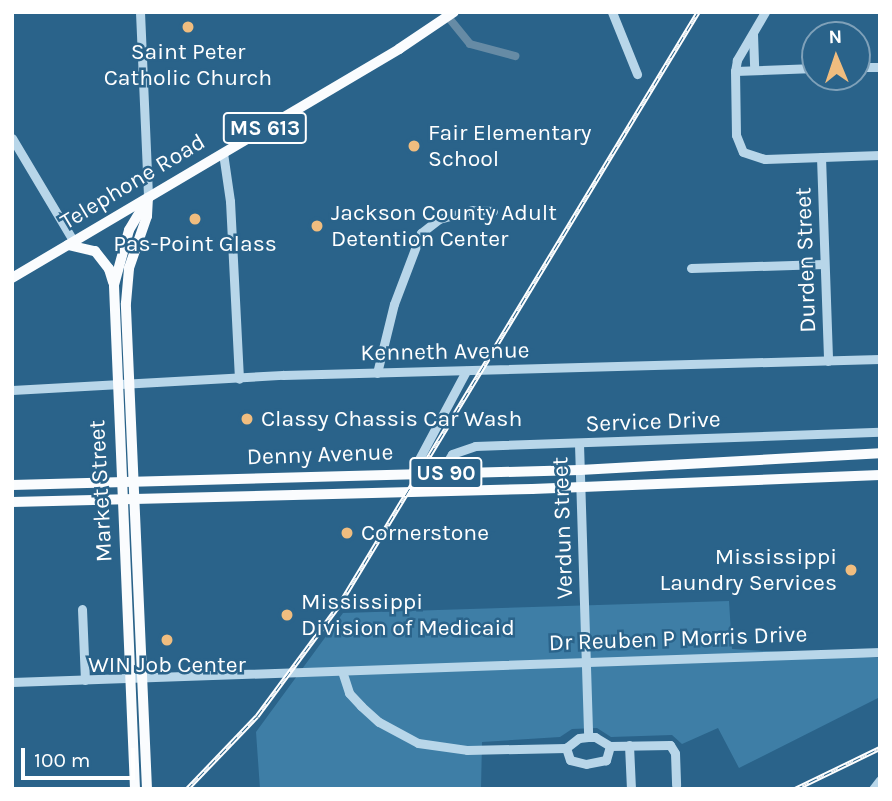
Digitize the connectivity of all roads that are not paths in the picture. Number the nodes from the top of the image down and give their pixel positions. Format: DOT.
graph roads {
  1 [pos="139,12"];
  2 [pos="454,12"];
  3 [pos="612,12"];
  4 [pos="765,12"];
  5 [pos="752,34"];
  6 [pos="801,68"];
  7 [pos="754,70"];
  8 [pos="735,71"];
  9 [pos="637,74"];
  10 [pos="12,138"];
  11 [pos="223,153"];
  12 [pos="880,155"];
  13 [pos="821,157"];
  14 [pos="148,198"];
  15 [pos="493,211"];
  16 [pos="71,243"];
  17 [pos="824,264"];
  18 [pos="691,268"];
  19 [pos="12,278"];
  20 [pos="114,285"];
  21 [pos="880,359"];
  22 [pos="828,361"];
  23 [pos="466,371"];
  24 [pos="377,373"];
  25 [pos="239,379"];
  26 [pos="123,385"];
  27 [pos="12,390"];
  28 [pos="880,432"];
  29 [pos="579,444"];
  30 [pos="880,453"];
  31 [pos="580,470"];
  32 [pos="411,474"];
  33 [pos="440,474"];
  34 [pos="880,475"];
  35 [pos="128,481"];
  36 [pos="12,485"];
  37 [pos="581,487"];
  38 [pos="129,499"];
  39 [pos="12,502"];
  40 [pos="82,609"];
  41 [pos="880,652"];
  42 [pos="586,662"];
  43 [pos="342,671"];
  44 [pos="131,678"];
  45 [pos="143,678"];
  46 [pos="85,680"];
  47 [pos="12,682"];
  48 [pos="588,737"];
  49 [pos="629,745"];
  50 [pos="610,746"];
  51 [pos="566,748"];
  52 [pos="880,780"];
  53 [pos="676,785"];
  54 [pos="135,789"];
  55 [pos="147,789"];
  56 [pos="631,789"];
  57 [pos="873,789"];
  1 -- 14 [label="street, Market Street"];
  2 -- 11 [label="main road, Telephone Road / MS 613"];
  3 -- 9 [label="street"];
  4 -- 5 [label="street"];
  5 -- 7 [label="street"];
  5 -- 8 [label="street"];
  6 -- 7 [label="street"];
  7 -- 8 [label="street"];
  8 -- 13 [label="street"];
  10 -- 16 [label="street"];
  11 -- 14 [label="main road, Telephone Road / MS 613"];
  11 -- 25 [label="street"];
  12 -- 13 [label="street"];
  13 -- 17 [label="street, Durden Street"];
  14 -- 16 [label="main road, Telephone Road / MS 613"];
  14 -- 20 [label="main road, Market Street"];
  14 -- 26 [label="main road, Market Street"];
  15 -- 24 [label="street"];
  16 -- 19 [label="main road, Telephone Road / MS 613"];
  16 -- 20 [label="main road"];
  17 -- 18 [label="street"];
  17 -- 22 [label="street, Durden Street"];
  20 -- 26 [label="main road, Market Street"];
  21 -- 22 [label="street, Kenneth Avenue"];
  22 -- 23 [label="street, Kenneth Avenue"];
  23 -- 24 [label="street, Kenneth Avenue"];
  23 -- 32 [label="street"];
  24 -- 25 [label="street, Kenneth Avenue"];
  25 -- 26 [label="street, Kenneth Avenue"];
  26 -- 27 [label="street, Kenneth Avenue"];
  26 -- 35 [label="main road, Market Street"];
  28 -- 29 [label="street, Service Drive"];
  29 -- 31 [label="street, Verdun Street"];
  29 -- 33 [label="street, Service Drive"];
  30 -- 31 [label="main road, Denny Avenue / US 90"];
  31 -- 33 [label="main road, Denny Avenue / US 90"];
  31 -- 37 [label="street, Verdun Street"];
  32 -- 33 [label="main road, Denny Avenue / US 90"];
  32 -- 35 [label="main road, Denny Avenue / US 90"];
  34 -- 37 [label="main road, Denny Avenue / US 90"];
  35 -- 36 [label="main road, Denny Avenue / US 90"];
  35 -- 38 [label="main road, Market Street"];
  37 -- 38 [label="main road, Denny Avenue / US 90"];
  37 -- 42 [label="street, Verdun Street"];
  38 -- 39 [label="main road, Denny Avenue / US 90"];
  38 -- 44 [label="main road, Market Street"];
  38 -- 45 [label="main road, Market Street"];
  40 -- 46 [label="street"];
  41 -- 42 [label="street, Dr Reuben P Morris Drive"];
  42 -- 43 [label="street, Dr Reuben P Morris Drive"];
  42 -- 48 [label="street, Verdun Street"];
  43 -- 45 [label="street, Dr Reuben P Morris Drive"];
  43 -- 51 [label="street"];
  44 -- 45 [label="street, Dr Reuben P Morris Drive"];
  44 -- 46 [label="street, Dr Reuben P Morris Drive"];
  44 -- 54 [label="main road, Market Street"];
  45 -- 55 [label="main road, Market Street"];
  46 -- 47 [label="street, Dr Reuben P Morris Drive"];
  48 -- 50 [label="street"];
  48 -- 51 [label="street"];
  49 -- 50 [label="street"];
  49 -- 53 [label="street"];
  49 -- 56 [label="street"];
  50 -- 51 [label="street"];
  52 -- 57 [label="street"];
}
